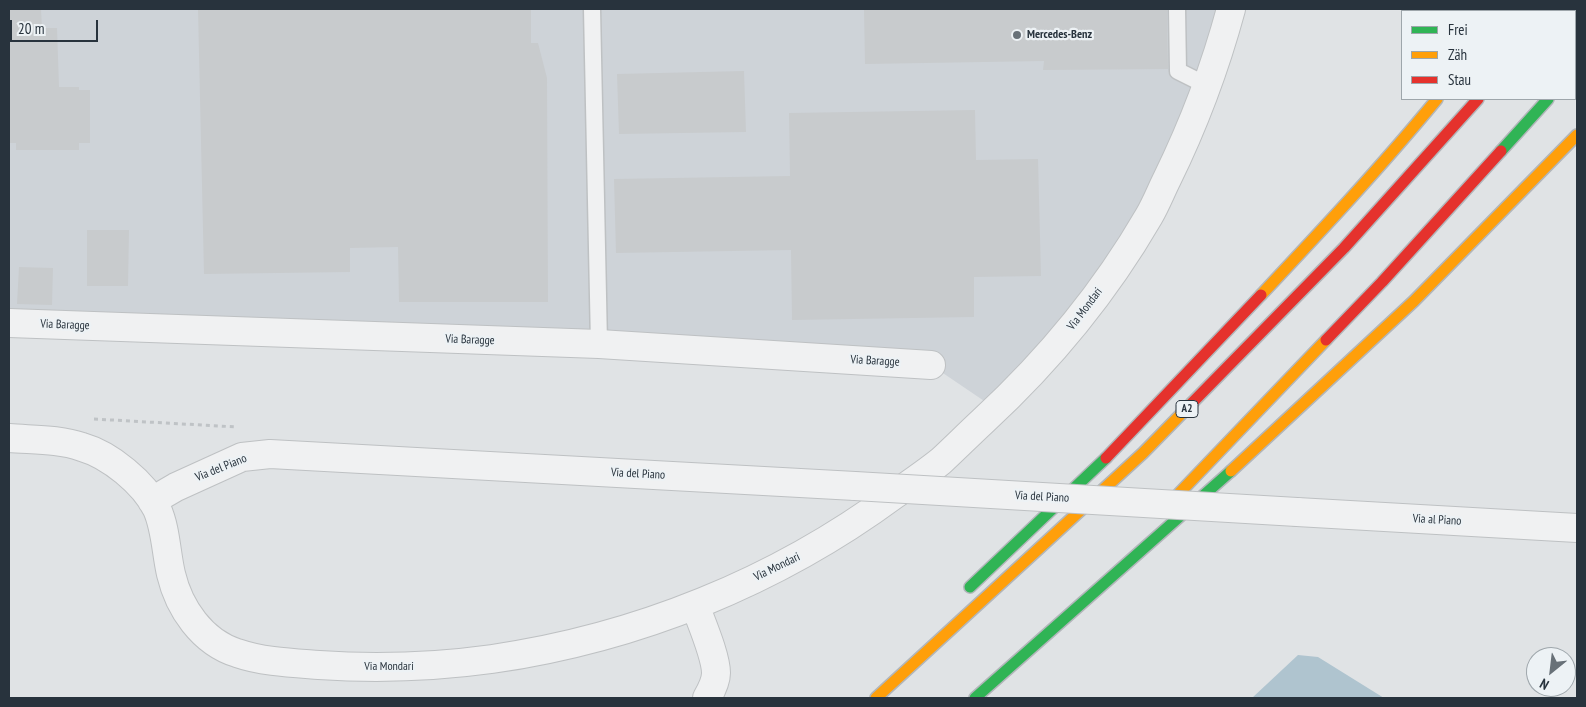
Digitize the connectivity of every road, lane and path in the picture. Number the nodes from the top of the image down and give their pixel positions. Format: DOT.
graph roads {
  1 [pos="592,9"];
  2 [pos="1177,9"];
  3 [pos="1232,9"];
  4 [pos="1208,86"];
  5 [pos="1436,100"];
  6 [pos="1477,100"];
  7 [pos="1547,100"];
  8 [pos="1577,135"];
  9 [pos="9,323"];
  10 [pos="599,344"];
  11 [pos="931,364"];
  12 [pos="9,438"];
  13 [pos="152,500"];
  14 [pos="1297,512"];
  15 [pos="1157,517"];
  16 [pos="1577,528"];
  17 [pos="1129,546"];
  18 [pos="959,597"];
  19 [pos="695,606"];
  20 [pos="1040,639"];
  21 [pos="885,675"];
  22 [pos="706,698"];
  23 [pos="867,698"];
  24 [pos="876,698"];
  25 [pos="976,698"];
  1 -- 10 [label="lane"];
  2 -- 4 [label="lane"];
  3 -- 4 [label="street, Via Mondari"];
  4 -- 19 [label="street, Via Mondari"];
  5 -- 18 [label="highway, A2"];
  6 -- 24 [label="highway, A2"];
  7 -- 15 [label="highway"];
  8 -- 20 [label="highway"];
  9 -- 10 [label="street, Via Baragge"];
  10 -- 11 [label="street, Via Baragge"];
  12 -- 13 [label="street"];
  13 -- 14 [label="street, Via del Piano, bridge"];
  13 -- 19 [label="street, Via Mondari"];
  14 -- 16 [label="street, Via al Piano"];
  17 -- 20 [label="highway"];
  19 -- 22 [label="street"];
  20 -- 25 [label="highway"];
  21 -- 23 [label="highway"];
}
